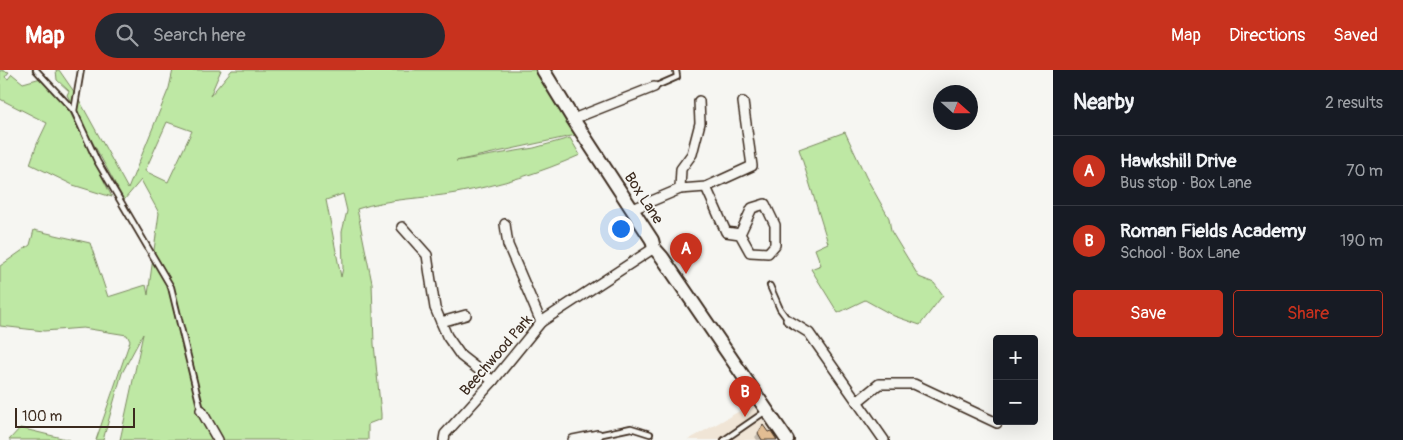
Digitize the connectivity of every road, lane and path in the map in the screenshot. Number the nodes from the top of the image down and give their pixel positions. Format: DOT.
graph roads {
  1 [pos="36,70"];
  2 [pos="81,70"];
  3 [pos="543,70"];
  4 [pos="676,70"];
  5 [pos="654,87"];
  6 [pos="699,101"];
  7 [pos="743,102"];
  8 [pos="74,111"];
  9 [pos="573,119"];
  10 [pos="706,187"];
  11 [pos="680,189"];
  12 [pos="632,209"];
  13 [pos="504,224"];
  14 [pos="402,227"];
  15 [pos="740,234"];
  16 [pos="654,248"];
  17 [pos="770,286"];
  18 [pos="466,315"];
  19 [pos="788,320"];
  20 [pos="441,322"];
  21 [pos="541,322"];
  22 [pos="493,381"];
  23 [pos="857,402"];
  24 [pos="201,410"];
  25 [pos="767,410"];
  26 [pos="993,421"];
  27 [pos="650,434"];
  28 [pos="598,435"];
  29 [pos="218,440"];
  30 [pos="444,440"];
  31 [pos="573,440"];
  32 [pos="727,440"];
  33 [pos="787,440"];
  34 [pos="884,440"];
  1 -- 8 [label="lane"];
  2 -- 8 [label="lane"];
  3 -- 9 [label="main road, Box Lane"];
  4 -- 5 [label="lane"];
  5 -- 9 [label="street"];
  6 -- 11 [label="street"];
  7 -- 10 [label="street"];
  8 -- 24 [label="lane"];
  9 -- 12 [label="main road, Box Lane"];
  10 -- 11 [label="street"];
  10 -- 15 [label="street"];
  11 -- 12 [label="street"];
  12 -- 16 [label="main road, Box Lane"];
  13 -- 21 [label="street"];
  14 -- 20 [label="street"];
  15 -- 15 [label="street"];
  16 -- 21 [label="street, Beechwood Park"];
  16 -- 25 [label="main road, Box Lane"];
  17 -- 19 [label="lane"];
  18 -- 20 [label="street"];
  19 -- 23 [label="street"];
  20 -- 22 [label="street"];
  21 -- 22 [label="street, Beechwood Park"];
  22 -- 30 [label="street, Beechwood Park"];
  23 -- 26 [label="street"];
  23 -- 34 [label="street"];
  24 -- 29 [label="street"];
  25 -- 32 [label="lane"];
  25 -- 33 [label="main road, Box Lane"];
  27 -- 28 [label="lane"];
  28 -- 31 [label="street"];
}
